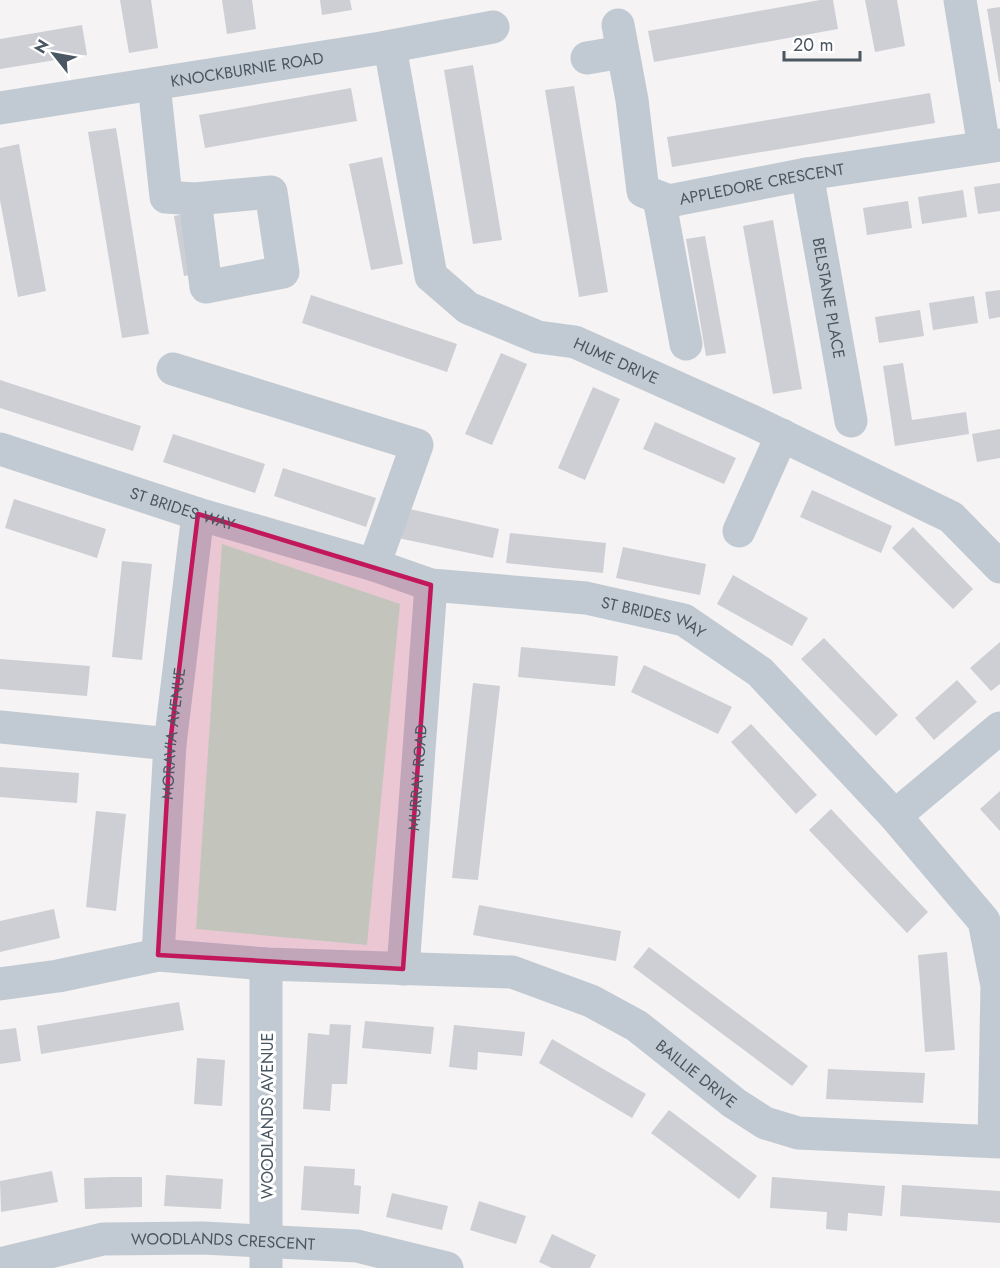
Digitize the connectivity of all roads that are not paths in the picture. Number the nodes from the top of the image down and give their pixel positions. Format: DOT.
graph roads {
  1 [pos="960,0"];
  2 [pos="493,27"];
  3 [pos="390,47"];
  4 [pos="587,58"];
  5 [pos="154,84"];
  6 [pos="0,108"];
  7 [pos="992,146"];
  8 [pos="807,174"];
  9 [pos="659,198"];
  10 [pos="195,199"];
  11 [pos="686,344"];
  12 [pos="172,369"];
  13 [pos="851,422"];
  14 [pos="782,435"];
  15 [pos="0,449"];
  16 [pos="198,514"];
  17 [pos="739,531"];
  18 [pos="374,565"];
  19 [pos="1000,567"];
  20 [pos="431,585"];
  21 [pos="0,726"];
  22 [pos="1000,728"];
  23 [pos="170,744"];
  24 [pos="895,816"];
  25 [pos="158,955"];
  26 [pos="266,964"];
  27 [pos="404,969"];
  28 [pos="0,984"];
  29 [pos="997,1142"];
  30 [pos="267,1254"];
  31 [pos="0,1264"];
  32 [pos="447,1268"];
  1 -- 7 [label="street"];
  2 -- 3 [label="street, KNOCKBURNIE ROAD"];
  3 -- 5 [label="street, KNOCKBURNIE ROAD"];
  3 -- 14 [label="street, HUME DRIVE"];
  4 -- 9 [label="street, APPLEDORE CRESCENT"];
  5 -- 6 [label="street, KNOCKBURNIE ROAD"];
  5 -- 10 [label="street"];
  7 -- 8 [label="street, APPLEDORE CRESCENT"];
  8 -- 9 [label="street, APPLEDORE CRESCENT"];
  8 -- 13 [label="street, BELSTANE PLACE"];
  9 -- 11 [label="street"];
  12 -- 18 [label="street"];
  14 -- 17 [label="street"];
  14 -- 19 [label="street, HUME DRIVE"];
  15 -- 16 [label="street, ST BRIDES WAY"];
  16 -- 18 [label="street, ST BRIDES WAY"];
  16 -- 23 [label="street, MORAVIA AVENUE"];
  18 -- 20 [label="street, ST BRIDES WAY"];
  20 -- 24 [label="street, ST BRIDES WAY"];
  20 -- 27 [label="street, MURRAY ROAD"];
  21 -- 23 [label="street"];
  22 -- 24 [label="street"];
  23 -- 25 [label="street, MORAVIA AVENUE"];
  24 -- 29 [label="street, ST BRIDES WAY"];
  25 -- 26 [label="street"];
  25 -- 28 [label="street"];
  26 -- 27 [label="street"];
  26 -- 30 [label="street, WOODLANDS AVENUE"];
  27 -- 29 [label="street, BAILLIE DRIVE"];
  30 -- 31 [label="street, WOODLANDS CRESCENT"];
  30 -- 32 [label="street, WOODLANDS CRESCENT"];
}
